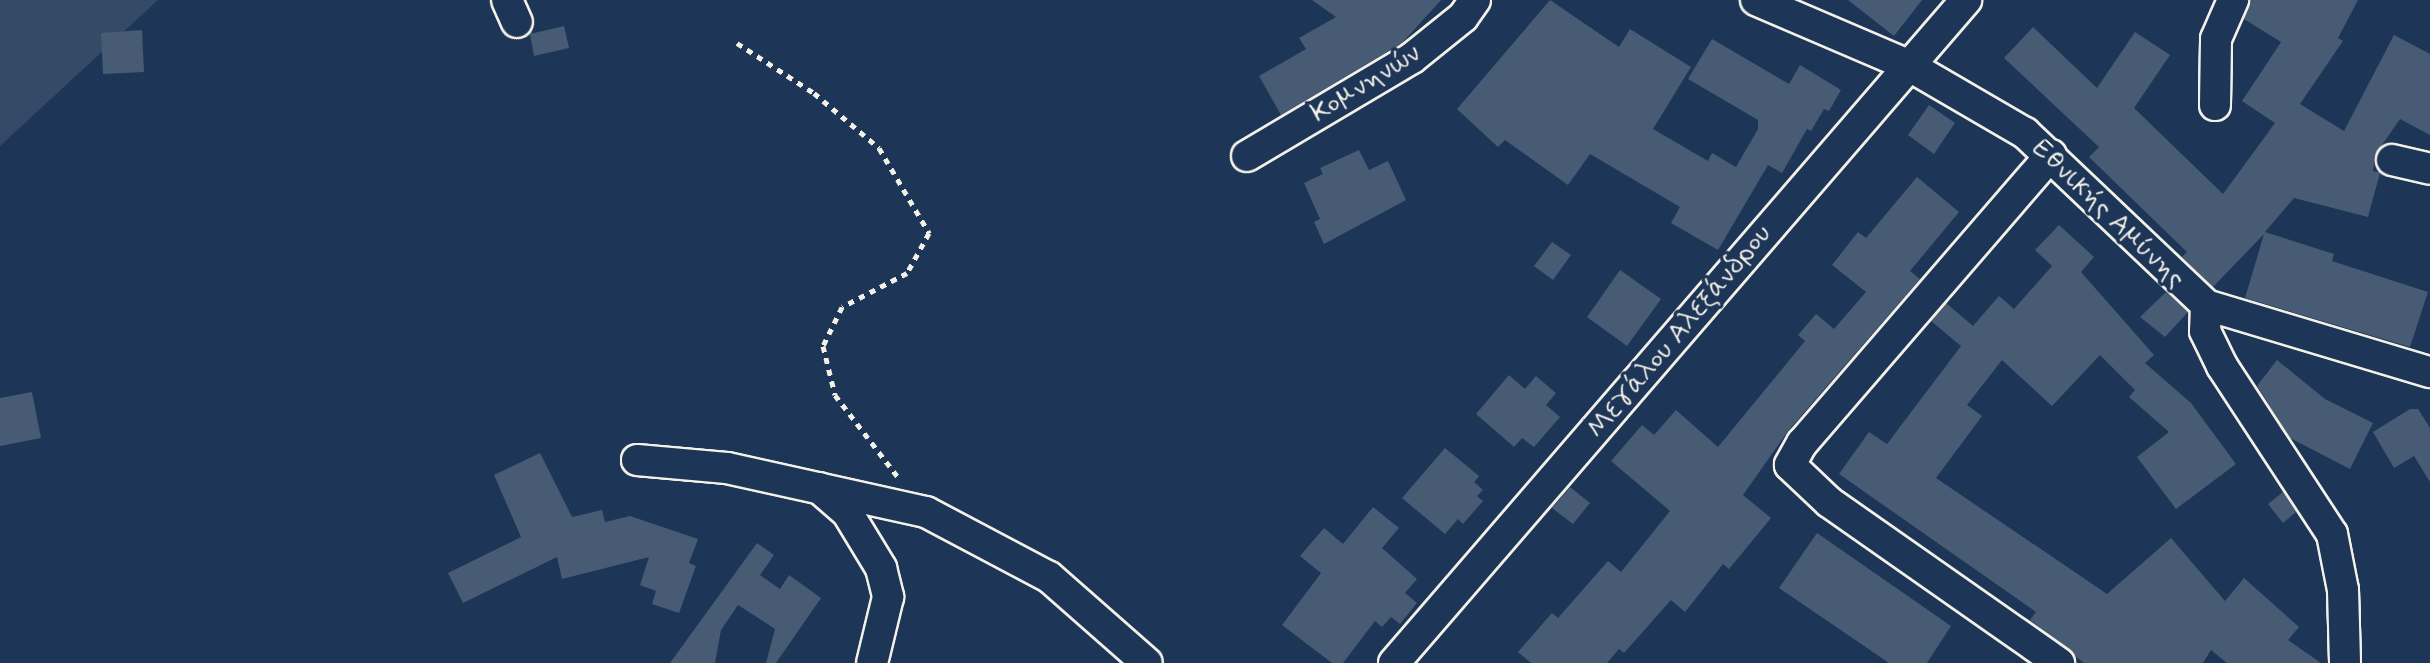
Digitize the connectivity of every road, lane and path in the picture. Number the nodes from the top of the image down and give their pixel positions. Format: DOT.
graph roads {
  1 [pos="1475,0"];
  2 [pos="1756,0"];
  3 [pos="1966,0"];
  4 [pos="2233,0"];
  5 [pos="737,43"];
  6 [pos="1908,65"];
  7 [pos="2215,105"];
  8 [pos="2051,155"];
  9 [pos="1247,156"];
  10 [pos="2392,160"];
  11 [pos="2430,169"];
  12 [pos="2206,305"];
  13 [pos="2430,372"];
  14 [pos="637,460"];
  15 [pos="817,487"];
  16 [pos="926,512"];
  17 [pos="872,663"];
  18 [pos="1147,663"];
  19 [pos="1394,663"];
  20 [pos="2059,663"];
  21 [pos="2345,663"];
  1 -- 9 [label="street, Κομνηνών"];
  2 -- 6 [label="street, Εθνικής Αμύνης"];
  3 -- 6 [label="street, Μεγάλου Αλεξάνδρου"];
  4 -- 7 [label="street"];
  5 -- 16 [label="path"];
  6 -- 8 [label="street, Εθνικής Αμύνης"];
  6 -- 19 [label="street, Μεγάλου Αλεξάνδρου"];
  8 -- 12 [label="street, Εθνικής Αμύνης"];
  8 -- 20 [label="street"];
  10 -- 11 [label="street"];
  12 -- 13 [label="street, Εθνικής Αμύνης"];
  12 -- 21 [label="street"];
  14 -- 15 [label="street"];
  15 -- 16 [label="street"];
  15 -- 17 [label="street"];
  16 -- 18 [label="street"];
}
